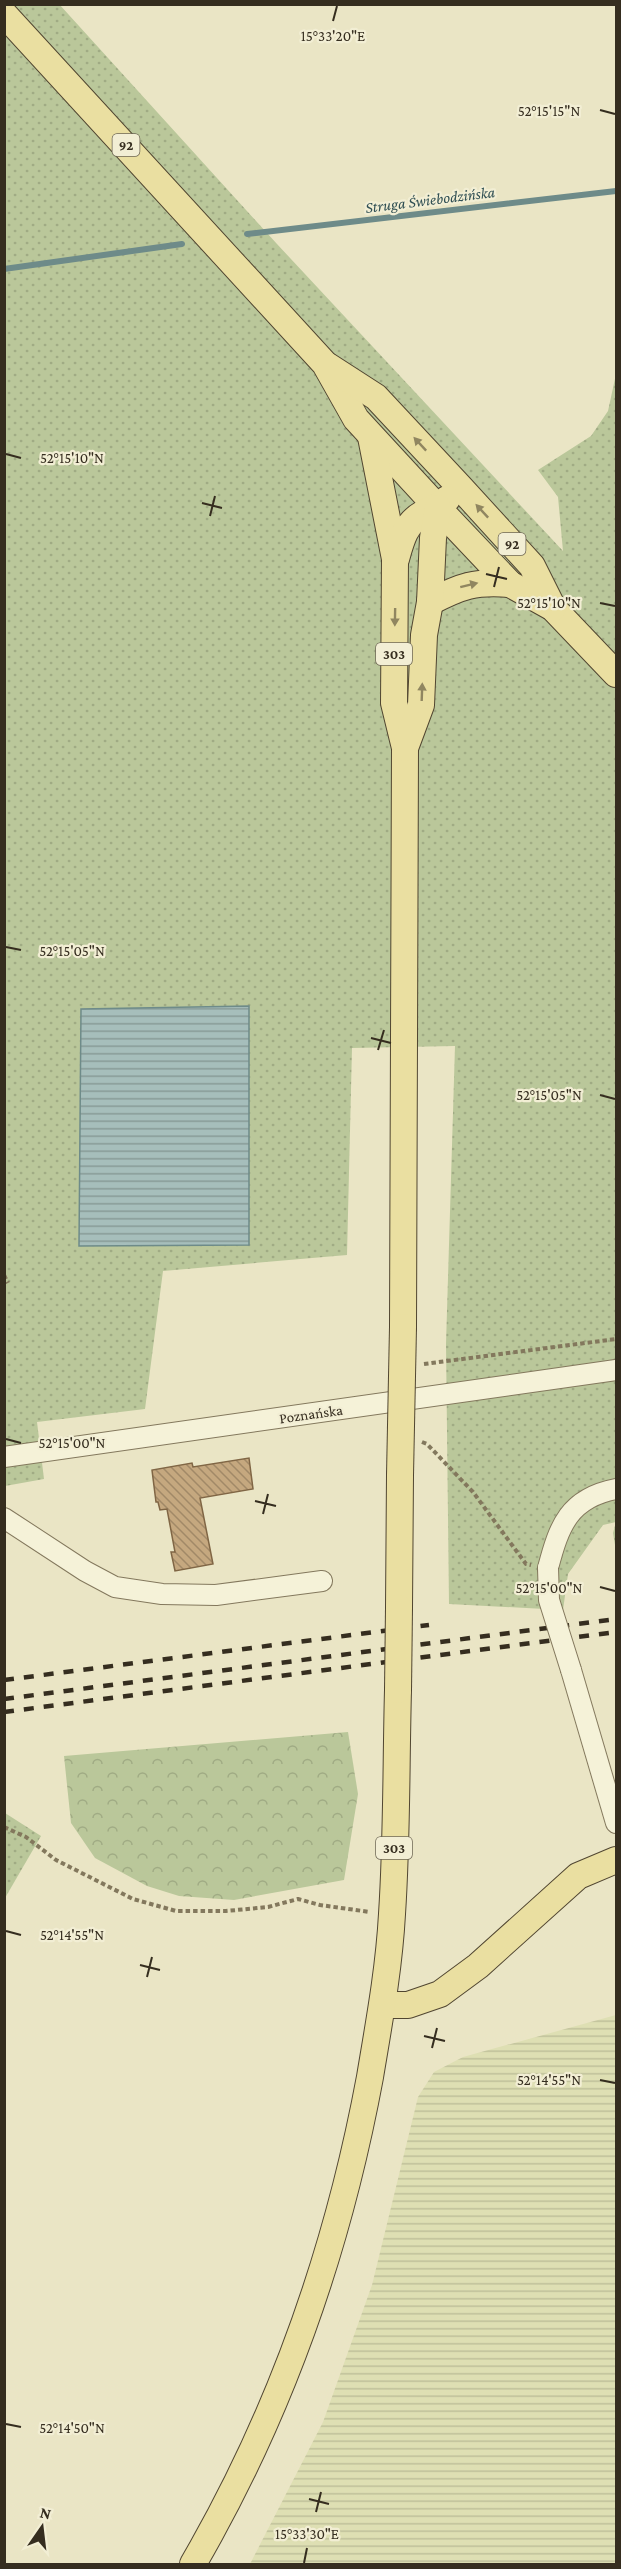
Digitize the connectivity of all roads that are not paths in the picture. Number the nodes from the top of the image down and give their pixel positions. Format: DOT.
graph roads {
  1 [pos="4,14"];
  2 [pos="325,364"];
  3 [pos="371,436"];
  4 [pos="460,487"];
  5 [pos="438,508"];
  6 [pos="395,559"];
  7 [pos="510,584"];
  8 [pos="430,602"];
  9 [pos="553,608"];
  10 [pos="616,674"];
  11 [pos="405,748"];
  12 [pos="616,1370"];
  13 [pos="4,1458"];
  14 [pos="616,1489"];
  15 [pos="4,1518"];
  16 [pos="322,1581"];
  17 [pos="616,1823"];
  18 [pos="616,1860"];
  19 [pos="383,2006"];
  20 [pos="193,2565"];
  1 -- 2 [label="main road, 92"];
  2 -- 3 [label="main road, 92"];
  4 -- 2 [label="main road, 92, one-way"];
  3 -- 5 [label="main road, 92"];
  3 -- 6 [label="main road, 303"];
  4 -- 5 [label="main road, 303"];
  9 -- 4 [label="main road, 92, one-way"];
  5 -- 6 [label="main road, 303"];
  5 -- 7 [label="main road, 92"];
  5 -- 8 [label="main road, 303"];
  6 -- 11 [label="main road, 303, one-way"];
  8 -- 7 [label="main road, one-way"];
  7 -- 9 [label="main road, 92"];
  11 -- 8 [label="main road, 303, one-way"];
  9 -- 10 [label="main road, 92"];
  11 -- 19 [label="main road, 303, bridge"];
  12 -- 13 [label="street, Poznańska"];
  14 -- 17 [label="street, bridge"];
  15 -- 16 [label="street"];
  18 -- 19 [label="main road"];
  19 -- 20 [label="main road"];
}
